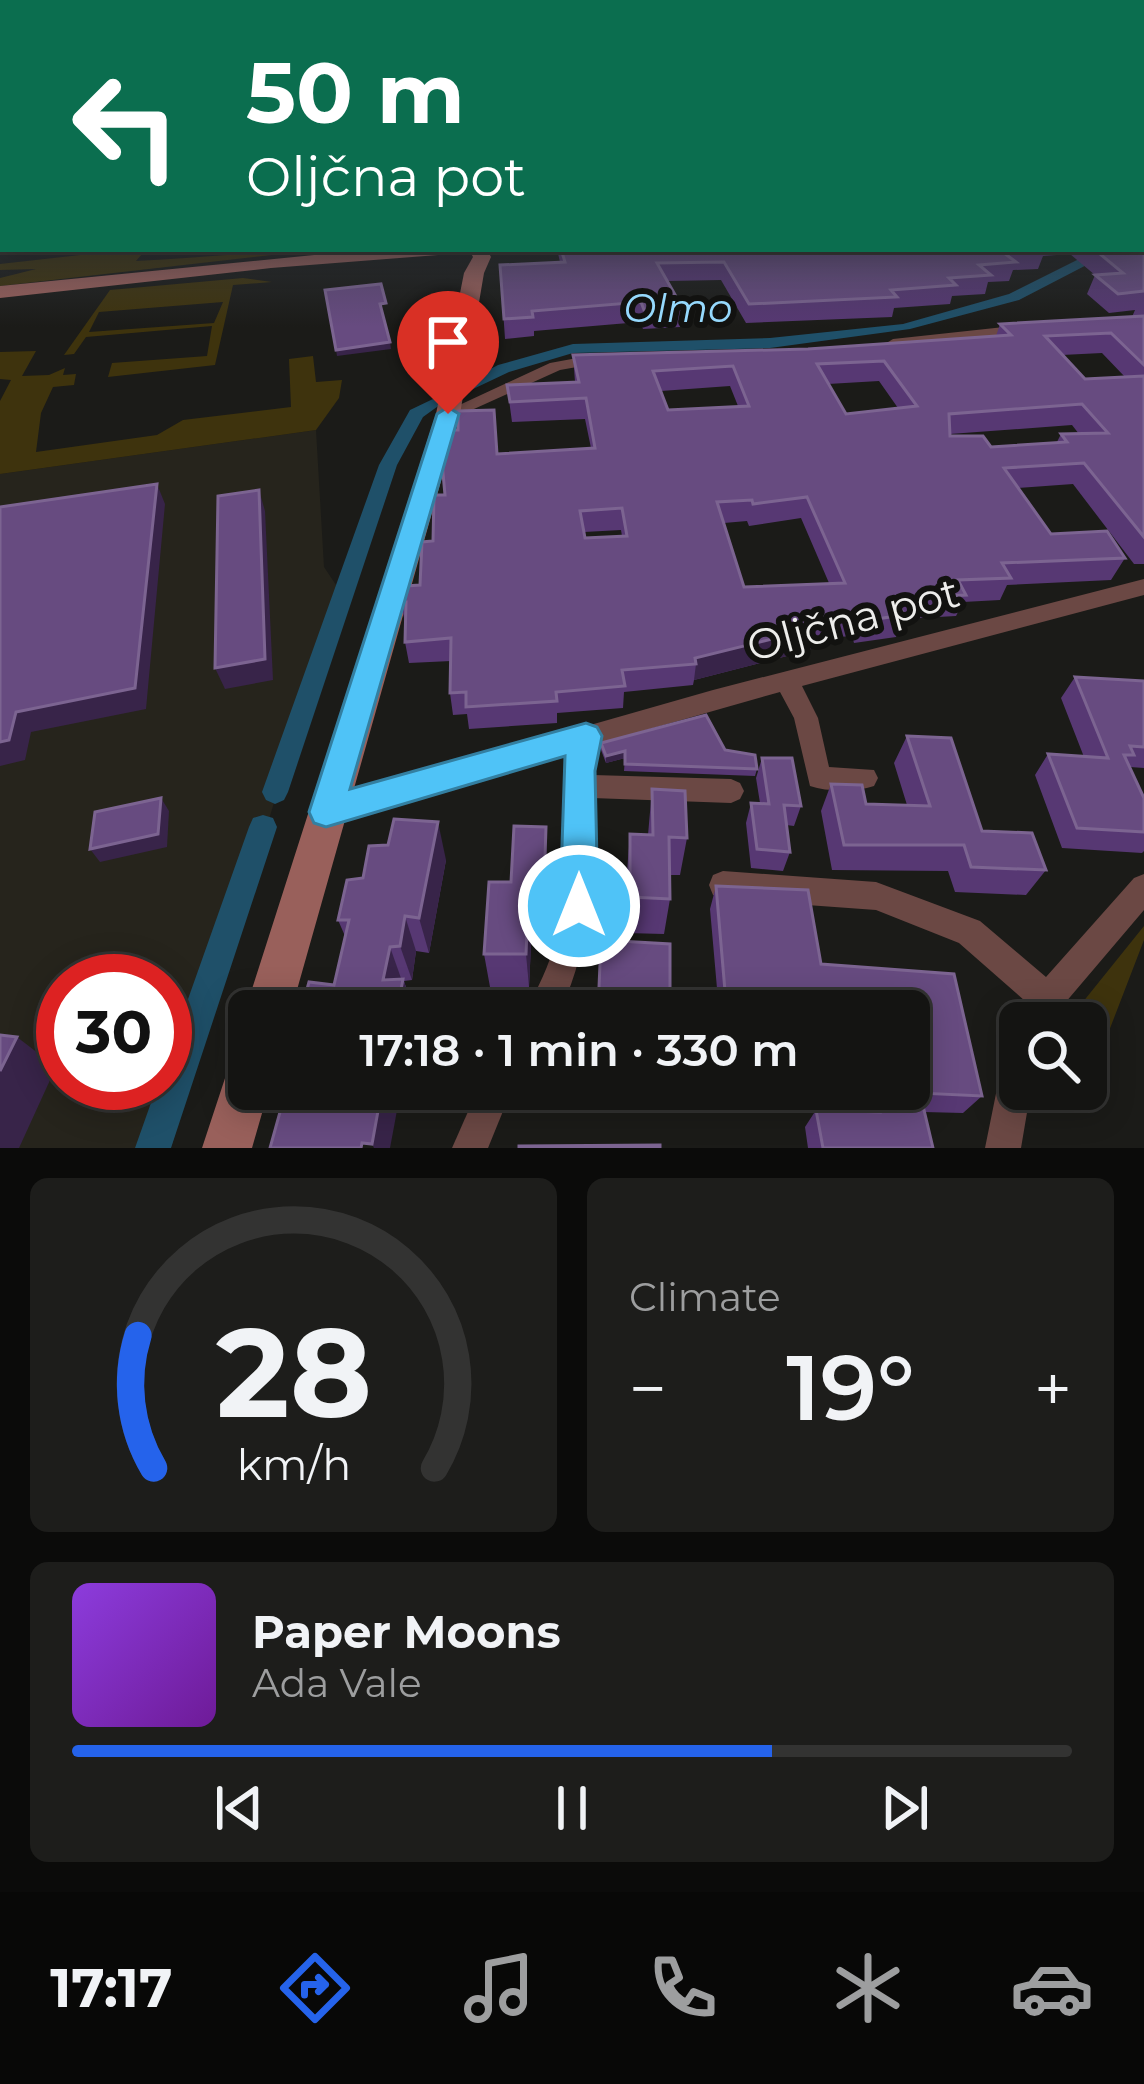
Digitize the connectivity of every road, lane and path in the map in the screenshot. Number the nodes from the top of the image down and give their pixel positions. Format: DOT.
graph roads {
  1 [pos="374,252"];
  2 [pos="394,252"];
  3 [pos="462,258"];
  4 [pos="0,292"];
  5 [pos="1042,328"];
  6 [pos="877,346"];
  7 [pos="617,358"];
  8 [pos="448,414"];
  9 [pos="1144,586"];
  10 [pos="787,681"];
  11 [pos="586,736"];
  12 [pos="865,778"];
  13 [pos="578,786"];
  14 [pos="731,791"];
  15 [pos="326,812"];
  16 [pos="723,885"];
  17 [pos="1144,888"];
  18 [pos="274,990"];
  19 [pos="552,990"];
  20 [pos="1032,1002"];
  21 [pos="1048,1002"];
  22 [pos="238,1110"];
  23 [pos="485,1110"];
  24 [pos="1010,1110"];
  25 [pos="227,1148"];
  26 [pos="470,1148"];
  27 [pos="1003,1148"];
  1 -- 4 [label="street"];
  2 -- 3 [label="street"];
  3 -- 8 [label="street"];
  5 -- 6 [label="street"];
  7 -- 8 [label="street"];
  8 -- 15 [label="street"];
  9 -- 10 [label="street, Oljčna pot"];
  10 -- 11 [label="street, Oljčna pot"];
  10 -- 12 [label="street"];
  11 -- 13 [label="street"];
  11 -- 15 [label="street, Oljčna pot"];
  13 -- 14 [label="street"];
  13 -- 19 [label="street"];
  15 -- 18 [label="street"];
  16 -- 20 [label="street"];
  17 -- 21 [label="street"];
  22 -- 25 [label="street"];
  23 -- 26 [label="street"];
  24 -- 27 [label="street"];
}
